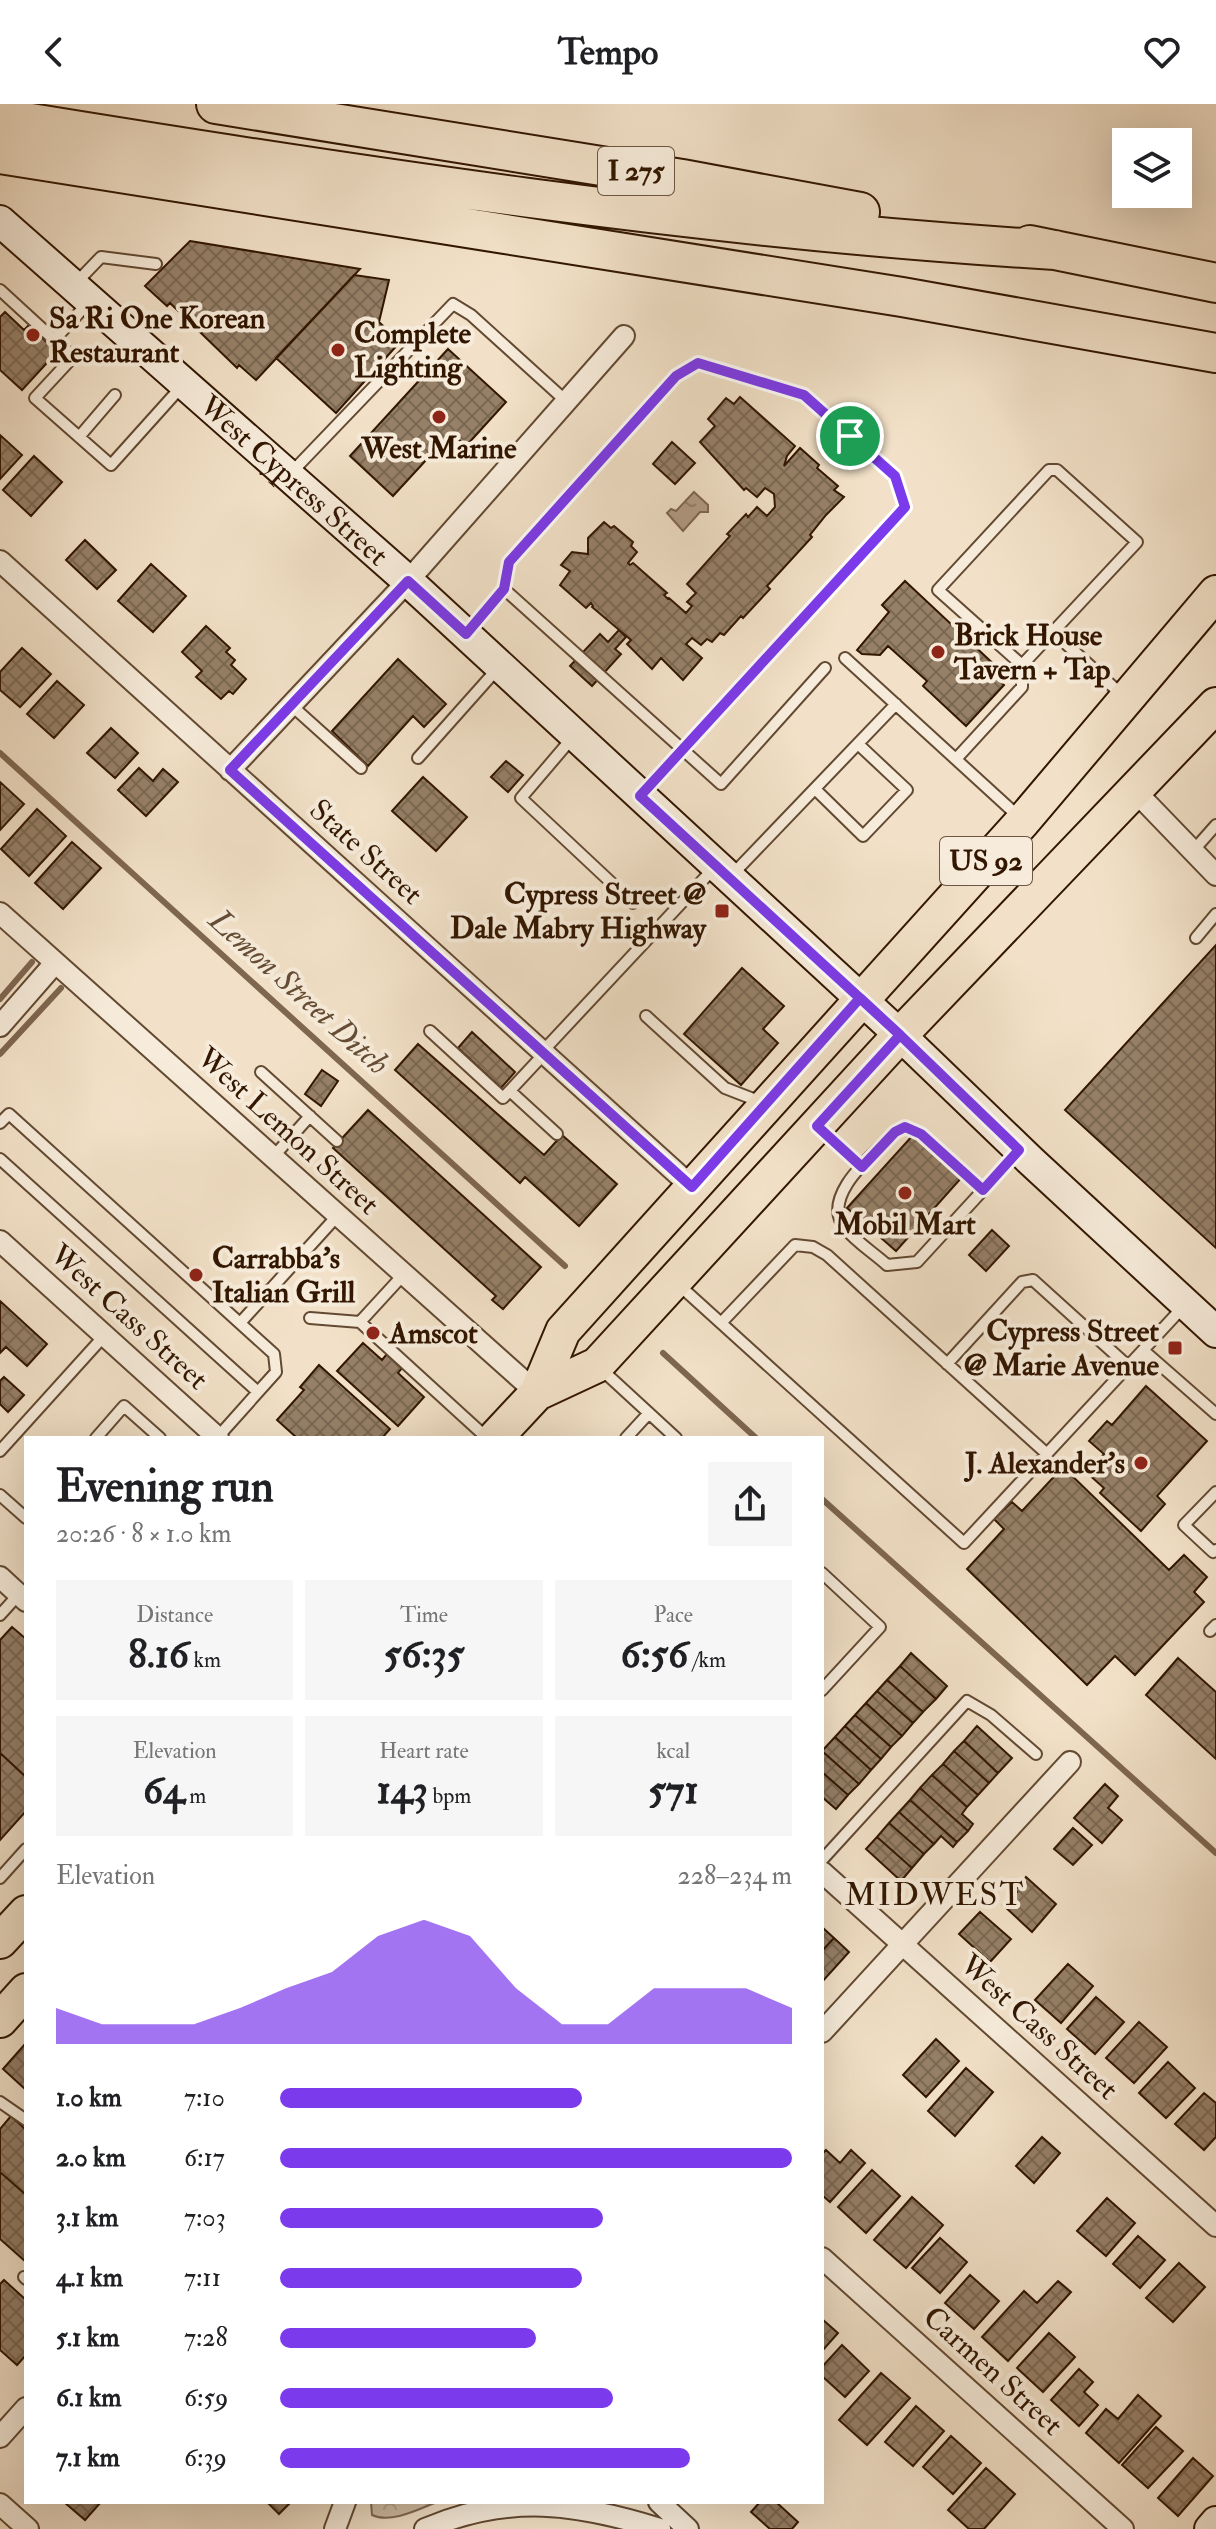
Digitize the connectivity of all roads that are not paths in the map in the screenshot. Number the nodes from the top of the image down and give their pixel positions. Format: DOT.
graph roads {
  1 [pos="216,104"];
  2 [pos="2,137"];
  3 [pos="0,221"];
  4 [pos="1055,250"];
  5 [pos="156,264"];
  6 [pos="1216,283"];
  7 [pos="0,290"];
  8 [pos="82,293"];
  9 [pos="624,336"];
  10 [pos="54,340"];
  11 [pos="1199,350"];
  12 [pos="1216,371"];
  13 [pos="185,383"];
  14 [pos="115,395"];
  15 [pos="567,402"];
  16 [pos="79,437"];
  17 [pos="289,476"];
  18 [pos="0,561"];
  19 [pos="408,581"];
  20 [pos="504,589"];
  21 [pos="1216,593"];
  22 [pos="1053,632"];
  23 [pos="466,634"];
  24 [pos="845,658"];
  25 [pos="1022,665"];
  26 [pos="500,666"];
  27 [pos="825,668"];
  28 [pos="1126,699"];
  29 [pos="896,704"];
  30 [pos="291,705"];
  31 [pos="1216,705"];
  32 [pos="574,735"];
  33 [pos="858,744"];
  34 [pos="683,750"];
  35 [pos="418,758"];
  36 [pos="956,759"];
  37 [pos="361,768"];
  38 [pos="230,770"];
  39 [pos="815,789"];
  40 [pos="1134,790"];
  41 [pos="640,796"];
  42 [pos="1023,821"];
  43 [pos="1216,825"];
  44 [pos="1193,851"];
  45 [pos="723,871"];
  46 [pos="1216,875"];
  47 [pos="633,903"];
  48 [pos="0,913"];
  49 [pos="1216,914"];
  50 [pos="1196,938"];
  51 [pos="55,963"];
  52 [pos="860,998"];
  53 [pos="646,1016"];
  54 [pos="0,1026"];
  55 [pos="430,1031"];
  56 [pos="900,1035"];
  57 [pos="543,1053"];
  58 [pos="261,1072"];
  59 [pos="510,1091"];
  60 [pos="766,1104"];
  61 [pos="310,1116"];
  62 [pos="0,1123"];
  63 [pos="817,1126"];
  64 [pos="557,1134"];
  65 [pos="337,1141"];
  66 [pos="1019,1150"];
  67 [pos="273,1157"];
  68 [pos="0,1159"];
  69 [pos="862,1167"];
  70 [pos="692,1187"];
  71 [pos="983,1190"];
  72 [pos="338,1215"];
  73 [pos="0,1241"];
  74 [pos="404,1274"];
  75 [pos="675,1281"];
  76 [pos="1185,1304"];
  77 [pos="310,1318"];
  78 [pos="360,1322"];
  79 [pos="240,1323"];
  80 [pos="721,1323"];
  81 [pos="1216,1332"];
  82 [pos="104,1336"];
  83 [pos="1143,1350"];
  84 [pos="947,1364"];
  85 [pos="597,1365"];
  86 [pos="1128,1366"];
  87 [pos="258,1392"];
  88 [pos="537,1393"];
  89 [pos="649,1413"];
  90 [pos="1216,1414"];
  91 [pos="98,1436"];
  92 [pos="158,1436"];
  93 [pos="216,1436"];
  94 [pos="220,1436"];
  95 [pos="485,1436"];
  96 [pos="497,1436"];
  97 [pos="628,1436"];
  98 [pos="674,1436"];
  99 [pos="0,1451"];
  100 [pos="1047,1454"];
  101 [pos="1216,1492"];
  102 [pos="0,1495"];
  103 [pos="24,1516"];
  104 [pos="1216,1550"];
  105 [pos="824,1575"];
  106 [pos="0,1577"];
  107 [pos="22,1597"];
  108 [pos="0,1615"];
  109 [pos="824,1688"];
  110 [pos="1036,1754"];
  111 [pos="1070,1762"];
  112 [pos="24,1851"];
  113 [pos="824,1858"];
  114 [pos="824,1874"];
  115 [pos="0,1878"];
  116 [pos="903,1945"];
  117 [pos="24,1993"];
  118 [pos="0,2020"];
  119 [pos="825,2024"];
  120 [pos="0,2102"];
  121 [pos="24,2119"];
  122 [pos="1216,2226"];
  123 [pos="824,2260"];
  124 [pos="24,2410"];
  125 [pos="0,2437"];
  126 [pos="0,2504"];
  127 [pos="344,2504"];
  128 [pos="661,2504"];
  129 [pos="1216,2522"];
  130 [pos="28,2529"];
  131 [pos="335,2529"];
  132 [pos="425,2529"];
  133 [pos="660,2529"];
  134 [pos="688,2529"];
  135 [pos="1123,2529"];
  136 [pos="1210,2529"];
  1 -- 4 [label="highway, I 275"];
  2 -- 4 [label="highway"];
  2 -- 11 [label="highway"];
  3 -- 8 [label="street, West Cypress Street"];
  4 -- 6 [label="highway, I 275"];
  5 -- 8 [label="lane"];
  7 -- 10 [label="lane"];
  8 -- 10 [label="lane"];
  8 -- 13 [label="street, West Cypress Street"];
  9 -- 15 [label="street"];
  10 -- 16 [label="lane"];
  11 -- 12 [label="highway"];
  13 -- 16 [label="lane"];
  13 -- 17 [label="street, West Cypress Street"];
  14 -- 16 [label="lane"];
  15 -- 17 [label="lane"];
  15 -- 19 [label="street"];
  17 -- 19 [label="street, West Cypress Street"];
  18 -- 38 [label="street, State Street"];
  19 -- 23 [label="street, West Cypress Street"];
  19 -- 30 [label="street"];
  20 -- 23 [label="lane"];
  20 -- 34 [label="lane"];
  20 -- 34 [label="lane"];
  21 -- 28 [label="main road, US 92"];
  22 -- 25 [label="lane"];
  22 -- 25 [label="lane"];
  22 -- 28 [label="lane"];
  23 -- 26 [label="street, West Cypress Street"];
  24 -- 29 [label="lane"];
  25 -- 36 [label="lane"];
  26 -- 32 [label="street, West Cypress Street"];
  26 -- 35 [label="lane"];
  27 -- 34 [label="lane"];
  28 -- 42 [label="main road, US 92"];
  29 -- 33 [label="lane"];
  29 -- 36 [label="lane"];
  30 -- 37 [label="lane"];
  30 -- 38 [label="street"];
  31 -- 40 [label="main road, US 92"];
  32 -- 41 [label="street, West Cypress Street"];
  32 -- 47 [label="lane"];
  33 -- 39 [label="lane"];
  33 -- 39 [label="lane"];
  34 -- 41 [label="lane"];
  36 -- 42 [label="lane"];
  38 -- 57 [label="street, State Street"];
  39 -- 45 [label="lane"];
  40 -- 44 [label="street"];
  40 -- 56 [label="main road, US 92"];
  41 -- 45 [label="street, West Cypress Street"];
  42 -- 52 [label="main road, US 92"];
  43 -- 44 [label="lane"];
  44 -- 46 [label="street"];
  45 -- 52 [label="street, West Cypress Street"];
  45 -- 57 [label="lane"];
  48 -- 51 [label="street, West Lemon Street"];
  49 -- 50 [label="lane"];
  51 -- 54 [label="street"];
  51 -- 67 [label="street, West Lemon Street"];
  52 -- 56 [label="street, West Cypress Street"];
  52 -- 60 [label="main road, US 92"];
  53 -- 60 [label="lane"];
  55 -- 59 [label="lane"];
  56 -- 63 [label="main road, US 92"];
  56 -- 66 [label="street, West Cypress Street"];
  57 -- 59 [label="lane"];
  57 -- 70 [label="street, State Street"];
  58 -- 61 [label="lane"];
  59 -- 64 [label="lane"];
  60 -- 70 [label="main road, US 92"];
  61 -- 65 [label="lane"];
  61 -- 67 [label="lane"];
  62 -- 79 [label="lane"];
  63 -- 69 [label="lane"];
  63 -- 75 [label="main road, US 92"];
  66 -- 71 [label="lane"];
  66 -- 76 [label="street, West Cypress Street"];
  67 -- 72 [label="street, West Lemon Street"];
  68 -- 87 [label="lane"];
  69 -- 71 [label="lane"];
  69 -- 71 [label="lane"];
  70 -- 88 [label="main road, US 92"];
  72 -- 74 [label="street, West Lemon Street"];
  72 -- 79 [label="lane"];
  73 -- 82 [label="street, West Cass Street"];
  74 -- 78 [label="lane"];
  74 -- 88 [label="street, West Lemon Street"];
  75 -- 80 [label="lane"];
  75 -- 85 [label="main road, US 92"];
  76 -- 81 [label="street, West Cypress Street"];
  76 -- 83 [label="lane"];
  77 -- 78 [label="lane"];
  78 -- 95 [label="lane"];
  79 -- 87 [label="lane"];
  80 -- 84 [label="lane"];
  80 -- 100 [label="lane"];
  82 -- 93 [label="street, West Cass Street"];
  82 -- 99 [label="lane"];
  83 -- 86 [label="lane"];
  83 -- 90 [label="lane"];
  84 -- 86 [label="lane"];
  84 -- 100 [label="lane"];
  85 -- 88 [label="main road, US 92"];
  85 -- 89 [label="lane"];
  86 -- 100 [label="lane"];
  87 -- 94 [label="lane"];
  88 -- 96 [label="main road, US 92"];
  89 -- 97 [label="lane"];
  89 -- 98 [label="lane"];
  91 -- 92 [label="lane"];
  101 -- 104 [label="lane"];
  102 -- 103 [label="lane"];
  105 -- 109 [label="lane"];
  106 -- 107 [label="street"];
  107 -- 108 [label="lane"];
  110 -- 113 [label="lane"];
  111 -- 116 [label="street"];
  112 -- 115 [label="lane"];
  114 -- 116 [label="street, West Cass Street"];
  116 -- 119 [label="street"];
  116 -- 122 [label="street, West Cass Street"];
  117 -- 118 [label="main road"];
  120 -- 121 [label="lane"];
  123 -- 135 [label="street, Carmen Street"];
  124 -- 125 [label="street"];
  126 -- 130 [label="street"];
  127 -- 131 [label="street"];
  128 -- 134 [label="street"];
  129 -- 136 [label="street"];
  132 -- 133 [label="street"];
}
